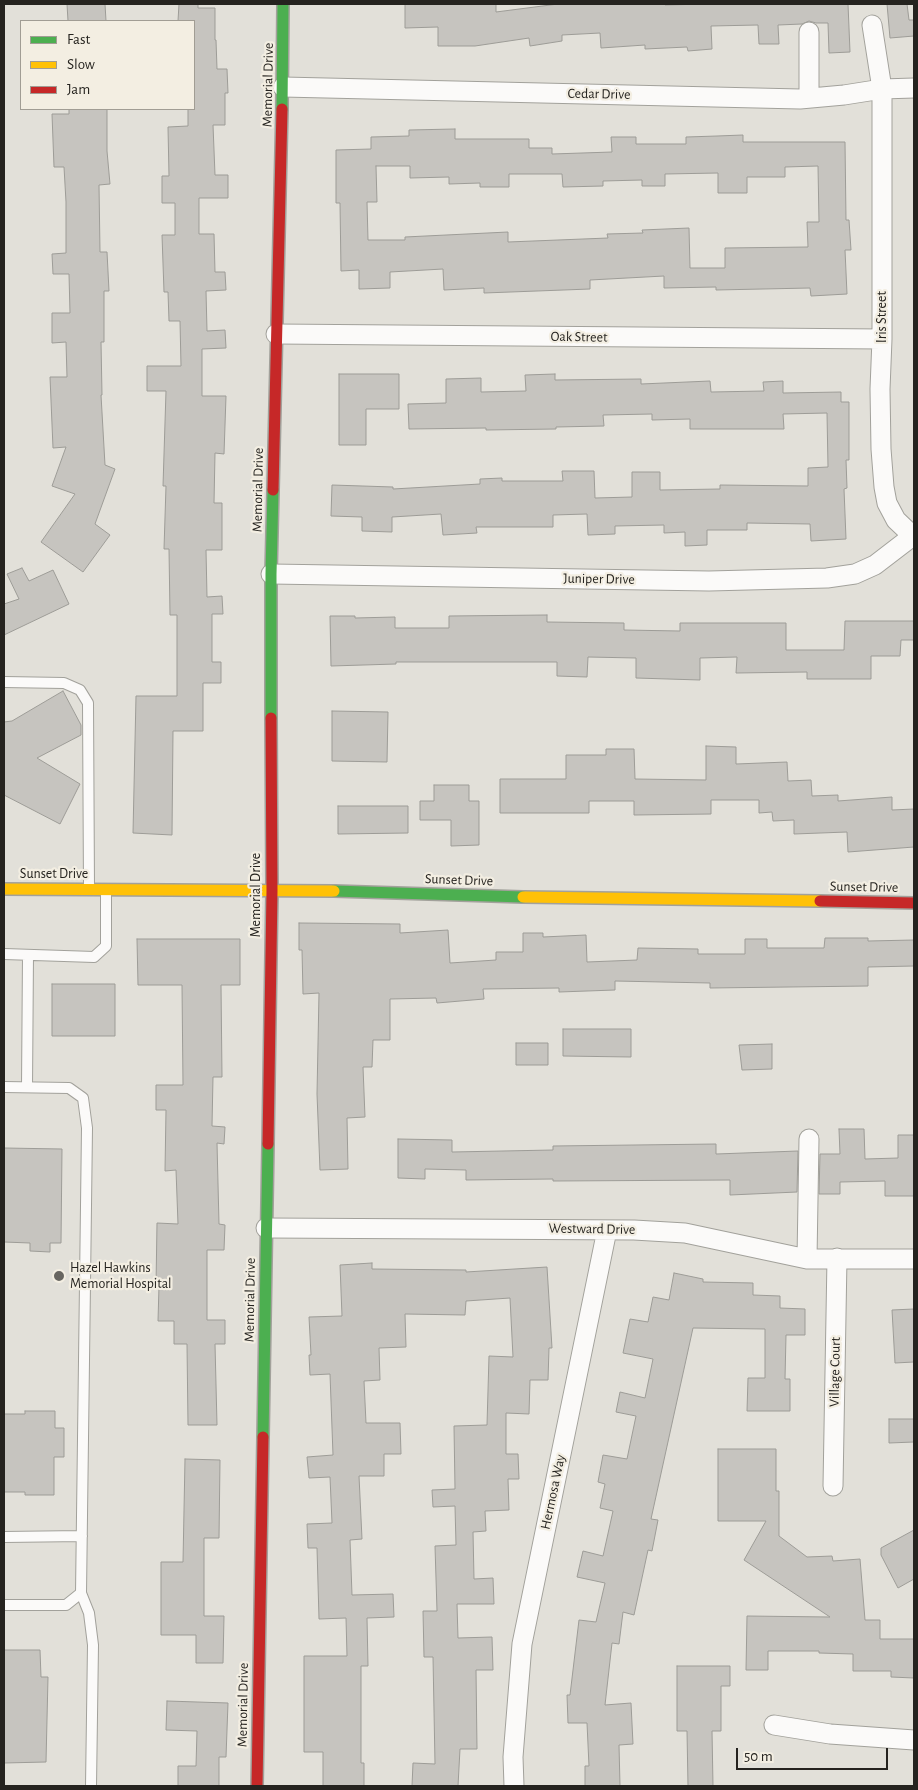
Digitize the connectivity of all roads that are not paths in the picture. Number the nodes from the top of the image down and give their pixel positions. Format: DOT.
graph roads {
  1 [pos="283,4"];
  2 [pos="872,25"];
  3 [pos="808,32"];
  4 [pos="283,87"];
  5 [pos="914,88"];
  6 [pos="882,89"];
  7 [pos="809,98"];
  8 [pos="276,334"];
  9 [pos="882,339"];
  10 [pos="913,536"];
  11 [pos="271,574"];
  12 [pos="4,682"];
  13 [pos="4,889"];
  14 [pos="89,889"];
  15 [pos="106,889"];
  16 [pos="272,891"];
  17 [pos="914,903"];
  18 [pos="4,954"];
  19 [pos="28,954"];
  20 [pos="4,1087"];
  21 [pos="27,1087"];
  22 [pos="809,1139"];
  23 [pos="266,1228"];
  24 [pos="607,1230"];
  25 [pos="807,1258"];
  26 [pos="837,1258"];
  27 [pos="914,1259"];
  28 [pos="832,1486"];
  29 [pos="82,1536"];
  30 [pos="4,1537"];
  31 [pos="81,1593"];
  32 [pos="4,1605"];
  33 [pos="774,1725"];
  34 [pos="914,1740"];
  35 [pos="91,1786"];
  36 [pos="257,1786"];
  37 [pos="514,1786"];
  1 -- 4 [label="street, Memorial Drive"];
  2 -- 6 [label="street, Iris Street"];
  3 -- 7 [label="street"];
  4 -- 7 [label="street, Cedar Drive"];
  4 -- 8 [label="street, Memorial Drive"];
  5 -- 6 [label="street, Cedar Drive"];
  6 -- 7 [label="street, Cedar Drive"];
  6 -- 9 [label="street, Iris Street"];
  8 -- 9 [label="street, Oak Street"];
  8 -- 11 [label="street, Memorial Drive"];
  9 -- 10 [label="street, Iris Street"];
  10 -- 11 [label="street, Juniper Drive"];
  11 -- 16 [label="street, Memorial Drive"];
  12 -- 14 [label="lane"];
  13 -- 14 [label="street, Sunset Drive"];
  14 -- 15 [label="street, Sunset Drive"];
  15 -- 16 [label="street, Sunset Drive"];
  15 -- 19 [label="lane"];
  16 -- 17 [label="street, Sunset Drive"];
  16 -- 23 [label="street, Memorial Drive"];
  18 -- 19 [label="lane"];
  19 -- 21 [label="lane"];
  20 -- 21 [label="lane"];
  21 -- 29 [label="lane"];
  22 -- 25 [label="street"];
  23 -- 24 [label="street, Westward Drive"];
  23 -- 36 [label="street, Memorial Drive"];
  24 -- 25 [label="street, Westward Drive"];
  24 -- 37 [label="street, Hermosa Way"];
  25 -- 26 [label="street, Westward Drive"];
  26 -- 27 [label="street, Westward Drive"];
  26 -- 28 [label="street, Village Court"];
  29 -- 30 [label="lane"];
  29 -- 31 [label="lane"];
  31 -- 32 [label="lane"];
  31 -- 35 [label="lane"];
  33 -- 34 [label="street"];
}
